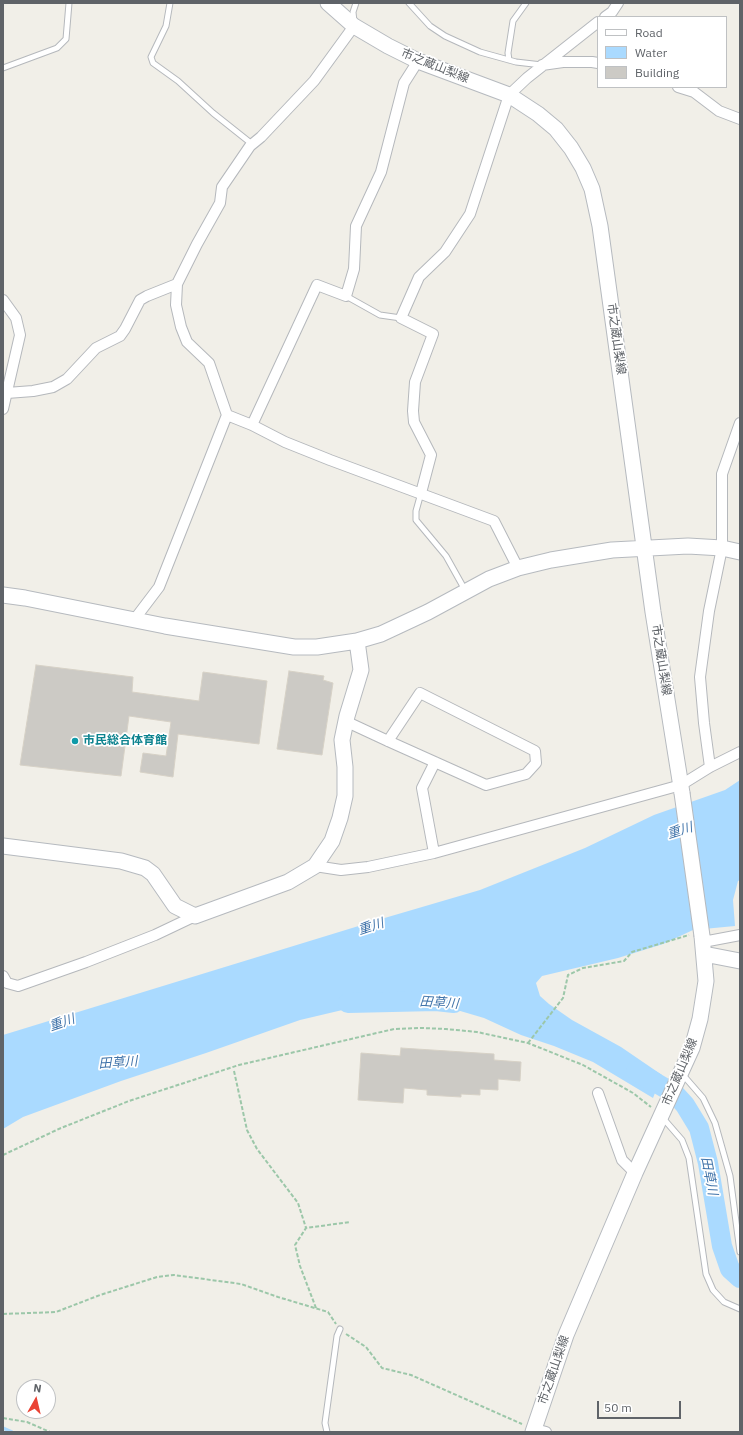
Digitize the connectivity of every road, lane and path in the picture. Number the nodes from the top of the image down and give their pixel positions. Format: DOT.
graph roads {
  1 [pos="69,3"];
  2 [pos="170,3"];
  3 [pos="328,3"];
  4 [pos="356,3"];
  5 [pos="409,3"];
  6 [pos="526,3"];
  7 [pos="618,3"];
  8 [pos="606,16"];
  9 [pos="597,23"];
  10 [pos="354,26"];
  11 [pos="509,60"];
  12 [pos="418,61"];
  13 [pos="597,63"];
  14 [pos="542,65"];
  15 [pos="3,68"];
  16 [pos="681,88"];
  17 [pos="509,95"];
  18 [pos="740,119"];
  19 [pos="252,144"];
  20 [pos="177,284"];
  21 [pos="346,296"];
  22 [pos="3,300"];
  23 [pos="401,318"];
  24 [pos="7,393"];
  25 [pos="3,409"];
  26 [pos="227,415"];
  27 [pos="740,423"];
  28 [pos="252,425"];
  29 [pos="421,493"];
  30 [pos="645,548"];
  31 [pos="722,548"];
  32 [pos="740,552"];
  33 [pos="518,568"];
  34 [pos="466,592"];
  35 [pos="3,595"];
  36 [pos="134,620"];
  37 [pos="356,641"];
  38 [pos="346,721"];
  39 [pos="388,740"];
  40 [pos="740,752"];
  41 [pos="435,762"];
  42 [pos="710,767"];
  43 [pos="681,789"];
  44 [pos="3,846"];
  45 [pos="434,853"];
  46 [pos="315,866"];
  47 [pos="195,916"];
  48 [pos="740,936"];
  49 [pos="700,942"];
  50 [pos="740,961"];
  51 [pos="3,976"];
  52 [pos="528,1044"];
  53 [pos="234,1071"];
  54 [pos="680,1075"];
  55 [pos="598,1093"];
  56 [pos="662,1114"];
  57 [pos="3,1155"];
  58 [pos="635,1173"];
  59 [pos="350,1222"];
  60 [pos="306,1228"];
  61 [pos="740,1252"];
  62 [pos="316,1308"];
  63 [pos="740,1308"];
  64 [pos="3,1314"];
  65 [pos="340,1329"];
  66 [pos="3,1418"];
  67 [pos="538,1431"];
  68 [pos="50,1432"];
  69 [pos="327,1432"];
  1 -- 15 [label="lane"];
  2 -- 19 [label="lane"];
  3 -- 10 [label="main road, 市之蔵山梨線"];
  4 -- 10 [label="lane"];
  5 -- 11 [label="lane"];
  6 -- 11 [label="lane"];
  7 -- 8 [label="street"];
  9 -- 14 [label="street"];
  10 -- 12 [label="main road, 市之蔵山梨線"];
  10 -- 19 [label="street"];
  11 -- 14 [label="lane"];
  12 -- 17 [label="main road, 市之蔵山梨線"];
  12 -- 21 [label="street"];
  13 -- 14 [label="street"];
  14 -- 17 [label="street"];
  16 -- 18 [label="street"];
  17 -- 23 [label="street"];
  17 -- 30 [label="main road, 市之蔵山梨線"];
  19 -- 20 [label="street"];
  20 -- 24 [label="street"];
  20 -- 26 [label="street"];
  21 -- 23 [label="lane"];
  21 -- 28 [label="street"];
  22 -- 24 [label="street"];
  23 -- 29 [label="street"];
  24 -- 25 [label="street"];
  26 -- 28 [label="street"];
  26 -- 36 [label="street"];
  27 -- 31 [label="street"];
  28 -- 29 [label="street"];
  29 -- 33 [label="street"];
  29 -- 34 [label="lane"];
  30 -- 31 [label="main road"];
  30 -- 33 [label="main road"];
  30 -- 43 [label="main road, 市之蔵山梨線"];
  31 -- 32 [label="main road"];
  31 -- 42 [label="street"];
  33 -- 34 [label="main road"];
  34 -- 37 [label="main road"];
  35 -- 36 [label="main road"];
  36 -- 37 [label="main road"];
  37 -- 38 [label="main road"];
  38 -- 39 [label="street"];
  38 -- 46 [label="main road"];
  39 -- 41 [label="street"];
  39 -- 41 [label="street"];
  40 -- 42 [label="street"];
  41 -- 45 [label="street"];
  42 -- 43 [label="street"];
  43 -- 45 [label="street"];
  43 -- 49 [label="main road, 市之蔵山梨線, bridge"];
  44 -- 47 [label="main road"];
  45 -- 46 [label="street"];
  46 -- 47 [label="main road"];
  47 -- 51 [label="street"];
  48 -- 49 [label="street"];
  49 -- 50 [label="main road"];
  49 -- 52 [label="path"];
  49 -- 54 [label="main road, 市之蔵山梨線"];
  52 -- 56 [label="path"];
  52 -- 57 [label="path"];
  53 -- 60 [label="path"];
  54 -- 56 [label="main road, 市之蔵山梨線"];
  54 -- 61 [label="lane"];
  55 -- 58 [label="street"];
  56 -- 58 [label="main road, 市之蔵山梨線"];
  56 -- 63 [label="lane"];
  58 -- 67 [label="main road, 市之蔵山梨線"];
  59 -- 60 [label="path"];
  60 -- 62 [label="path"];
  62 -- 64 [label="path"];
  62 -- 65 [label="path"];
  65 -- 67 [label="path"];
  65 -- 69 [label="lane"];
  66 -- 68 [label="path"];
}
